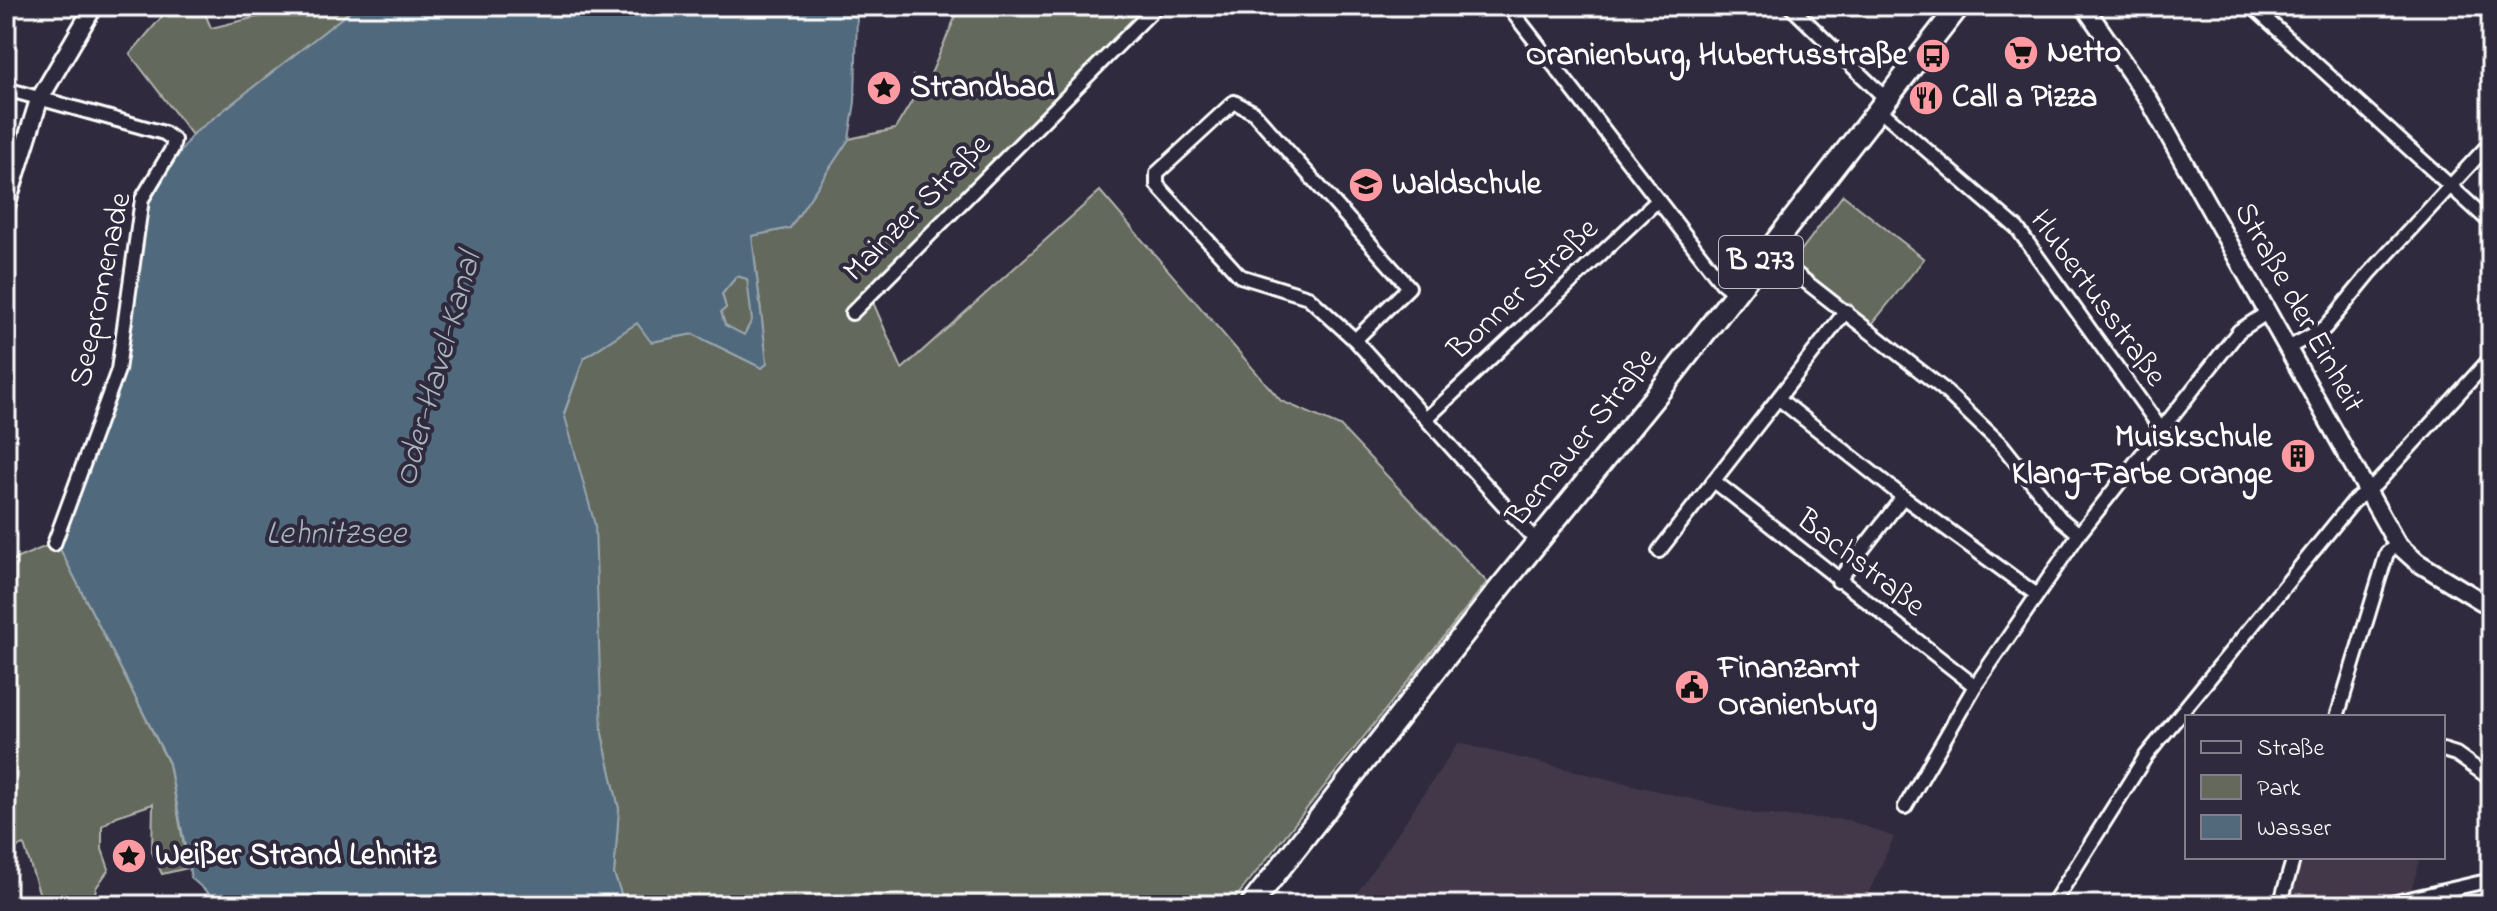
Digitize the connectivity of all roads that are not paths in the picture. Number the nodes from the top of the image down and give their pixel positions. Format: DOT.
graph roads {
  1 [pos="94,6"];
  2 [pos="1157,6"];
  3 [pos="1508,6"];
  4 [pos="1790,6"];
  5 [pos="1959,6"];
  6 [pos="2084,6"];
  7 [pos="2252,6"];
  8 [pos="6,89"];
  9 [pos="39,100"];
  10 [pos="1883,104"];
  11 [pos="2491,142"];
  12 [pos="2450,185"];
  13 [pos="1658,200"];
  14 [pos="6,206"];
  15 [pos="2491,223"];
  16 [pos="1768,252"];
  17 [pos="1736,294"];
  18 [pos="1846,311"];
  19 [pos="2268,312"];
  20 [pos="852,313"];
  21 [pos="1355,340"];
  22 [pos="2288,348"];
  23 [pos="2491,358"];
  24 [pos="1779,399"];
  25 [pos="1427,418"];
  26 [pos="2161,429"];
  27 [pos="1714,481"];
  28 [pos="2366,492"];
  29 [pos="1903,497"];
  30 [pos="2079,534"];
  31 [pos="1537,542"];
  32 [pos="54,544"];
  33 [pos="2397,544"];
  34 [pos="1659,551"];
  35 [pos="1838,581"];
  36 [pos="2037,595"];
  37 [pos="2491,607"];
  38 [pos="1975,686"];
  39 [pos="2338,715"];
  40 [pos="2445,751"];
  41 [pos="2491,779"];
  42 [pos="1905,807"];
  43 [pos="2293,859"];
  44 [pos="2491,880"];
  45 [pos="1251,905"];
  46 [pos="2052,905"];
  47 [pos="2280,905"];
  48 [pos="2383,905"];
  1 -- 9 [label="street"];
  2 -- 20 [label="street, Mainzer Straße"];
  3 -- 13 [label="street"];
  4 -- 10 [label="street, Hubertusstraße"];
  5 -- 10 [label="main road, Bernauer Straße / B 273"];
  6 -- 19 [label="street, Straße der Einheit"];
  7 -- 12 [label="street"];
  8 -- 9 [label="street"];
  9 -- 14 [label="street"];
  9 -- 32 [label="street, Seepromenade"];
  10 -- 16 [label="main road, Bernauer Straße / B 273"];
  10 -- 26 [label="street, Hubertusstraße"];
  11 -- 12 [label="street"];
  12 -- 15 [label="street"];
  12 -- 22 [label="street"];
  13 -- 17 [label="street"];
  13 -- 25 [label="street, Bonner Straße"];
  16 -- 17 [label="main road, Bernauer Straße / B 273"];
  16 -- 18 [label="street"];
  17 -- 31 [label="main road, Bernauer Straße / B 273"];
  18 -- 24 [label="street"];
  18 -- 30 [label="street"];
  19 -- 22 [label="street, Straße der Einheit"];
  19 -- 26 [label="street"];
  21 -- 21 [label="street"];
  21 -- 25 [label="street"];
  22 -- 28 [label="street, Straße der Einheit"];
  23 -- 28 [label="street"];
  24 -- 27 [label="street"];
  24 -- 29 [label="street"];
  25 -- 31 [label="street"];
  26 -- 30 [label="street"];
  27 -- 34 [label="street"];
  27 -- 35 [label="street, Bachstraße"];
  28 -- 33 [label="street, Straße der Einheit"];
  28 -- 46 [label="street"];
  29 -- 35 [label="street"];
  29 -- 36 [label="street"];
  30 -- 36 [label="street"];
  31 -- 45 [label="main road, Bernauer Straße / B 273"];
  33 -- 37 [label="street, Straße der Einheit"];
  33 -- 39 [label="street"];
  35 -- 38 [label="street, Bachstraße"];
  36 -- 38 [label="street"];
  38 -- 42 [label="street"];
  40 -- 41 [label="street"];
  43 -- 47 [label="street"];
  44 -- 48 [label="street"];
}
